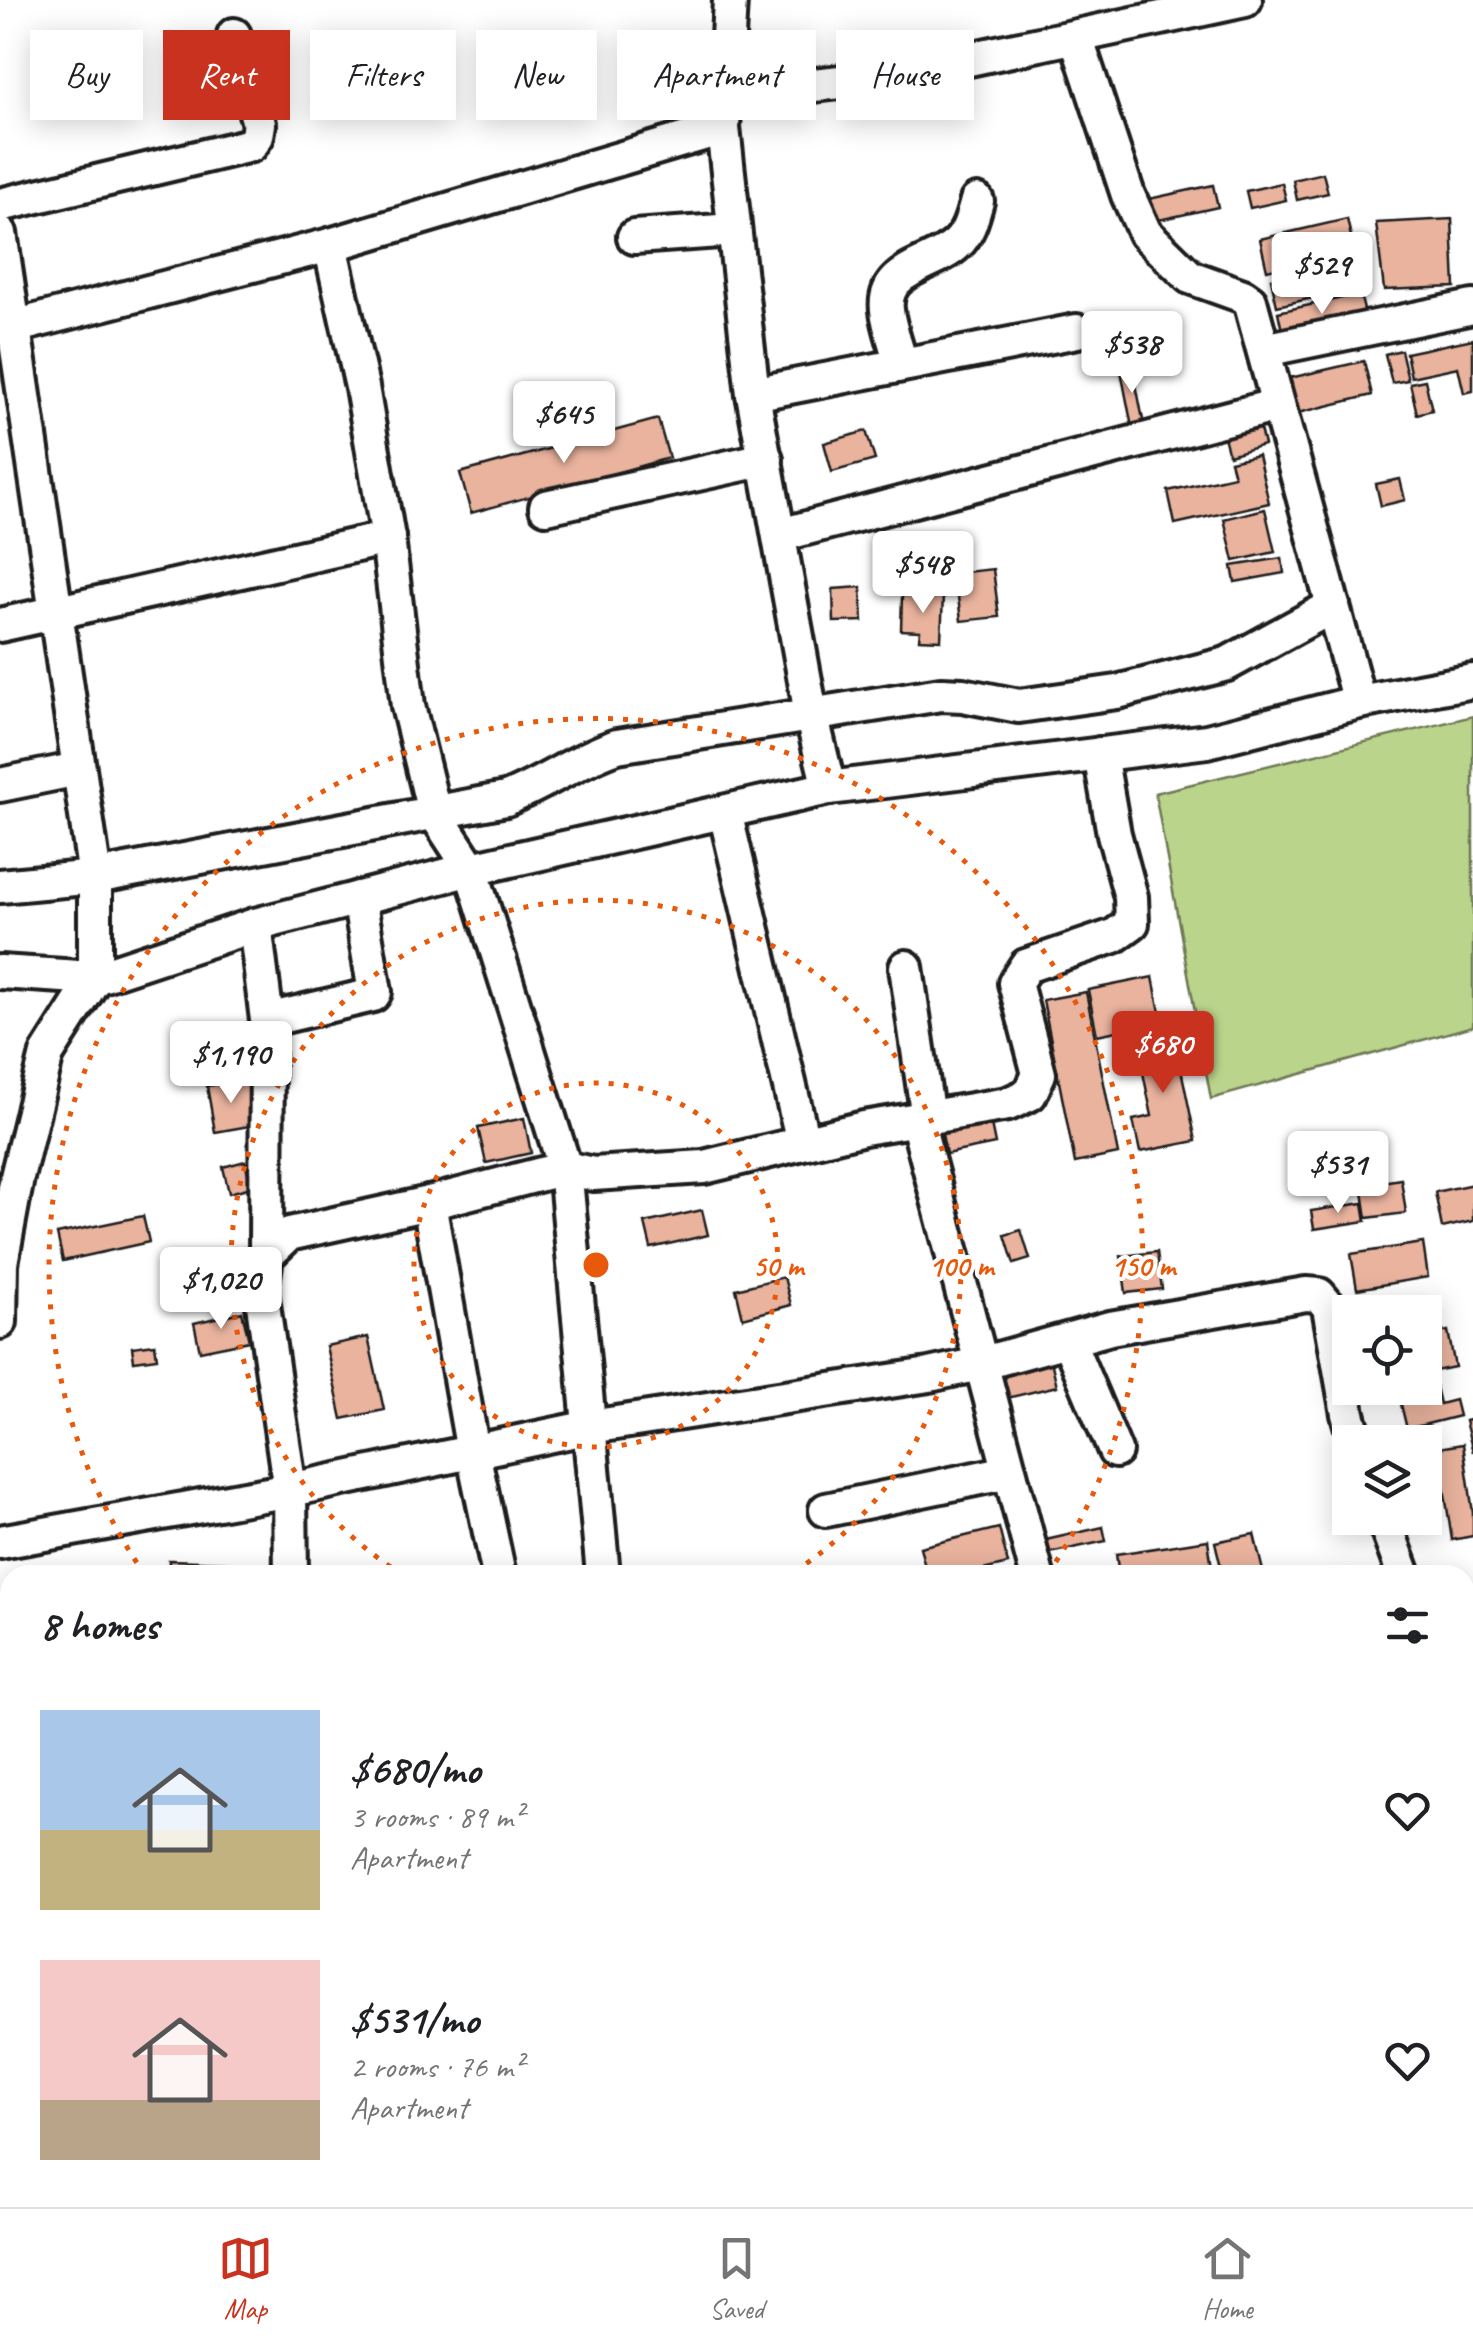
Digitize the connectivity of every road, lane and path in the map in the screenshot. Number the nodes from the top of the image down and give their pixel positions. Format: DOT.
graph roads {
  1 [pos="730,0"];
  2 [pos="1245,0"];
  3 [pos="728,30"];
  4 [pos="1076,36"];
  5 [pos="816,85"];
  6 [pos="258,120"];
  7 [pos="723,120"];
  8 [pos="723,128"];
  9 [pos="977,200"];
  10 [pos="0,205"];
  11 [pos="734,230"];
  12 [pos="0,233"];
  13 [pos="634,237"];
  14 [pos="330,245"];
  15 [pos="1473,307"];
  16 [pos="13,326"];
  17 [pos="1076,331"];
  18 [pos="1264,350"];
  19 [pos="901,365"];
  20 [pos="753,394"];
  21 [pos="1278,405"];
  22 [pos="766,460"];
  23 [pos="546,506"];
  24 [pos="780,534"];
  25 [pos="388,538"];
  26 [pos="1333,606"];
  27 [pos="57,614"];
  28 [pos="0,625"];
  29 [pos="1473,681"];
  30 [pos="1359,702"];
  31 [pos="811,714"];
  32 [pos="1100,754"];
  33 [pos="78,770"];
  34 [pos="0,785"];
  35 [pos="828,788"];
  36 [pos="434,812"];
  37 [pos="726,812"];
  38 [pos="471,869"];
  39 [pos="94,876"];
  40 [pos="0,886"];
  41 [pos="360,898"];
  42 [pos="255,925"];
  43 [pos="906,967"];
  44 [pos="0,972"];
  45 [pos="95,978"];
  46 [pos="266,1020"];
  47 [pos="922,1119"];
  48 [pos="803,1142"];
  49 [pos="565,1168"];
  50 [pos="429,1203"];
  51 [pos="266,1256"];
  52 [pos="0,1322"];
  53 [pos="1068,1340"];
  54 [pos="980,1364"];
  55 [pos="1351,1425"];
  56 [pos="590,1427"];
  57 [pos="1114,1451"];
  58 [pos="473,1452"];
  59 [pos="1009,1472"];
  60 [pos="290,1490"];
  61 [pos="826,1510"];
  62 [pos="1389,1535"];
  63 [pos="0,1542"];
  64 [pos="291,1565"];
  65 [pos="496,1565"];
  66 [pos="602,1565"];
  67 [pos="1034,1565"];
  68 [pos="1400,1565"];
  1 -- 3 [label="street"];
  2 -- 4 [label="street"];
  4 -- 5 [label="street"];
  4 -- 18 [label="street"];
  6 -- 10 [label="street"];
  7 -- 8 [label="street"];
  8 -- 11 [label="street"];
  8 -- 14 [label="street"];
  9 -- 19 [label="street"];
  11 -- 13 [label="street"];
  11 -- 20 [label="street"];
  12 -- 16 [label="street"];
  14 -- 16 [label="street"];
  14 -- 25 [label="street"];
  15 -- 18 [label="street"];
  16 -- 27 [label="street"];
  17 -- 19 [label="street"];
  18 -- 21 [label="street"];
  19 -- 20 [label="street"];
  20 -- 22 [label="street"];
  21 -- 24 [label="street"];
  21 -- 26 [label="street"];
  22 -- 23 [label="street"];
  22 -- 24 [label="street"];
  24 -- 31 [label="street"];
  25 -- 27 [label="street"];
  25 -- 36 [label="street"];
  26 -- 30 [label="street"];
  26 -- 31 [label="street"];
  27 -- 28 [label="street"];
  27 -- 33 [label="street"];
  29 -- 30 [label="street"];
  30 -- 32 [label="street"];
  31 -- 35 [label="street"];
  31 -- 36 [label="street"];
  32 -- 35 [label="street"];
  32 -- 47 [label="street"];
  33 -- 34 [label="street"];
  33 -- 39 [label="street"];
  35 -- 37 [label="street"];
  36 -- 38 [label="street"];
  36 -- 39 [label="street"];
  37 -- 38 [label="street"];
  37 -- 48 [label="street"];
  38 -- 41 [label="street"];
  38 -- 49 [label="street"];
  39 -- 40 [label="street"];
  39 -- 45 [label="street"];
  41 -- 42 [label="street"];
  41 -- 46 [label="street"];
  42 -- 45 [label="street"];
  42 -- 46 [label="street"];
  43 -- 47 [label="street"];
  44 -- 45 [label="street"];
  45 -- 52 [label="street"];
  46 -- 51 [label="street"];
  47 -- 48 [label="street"];
  47 -- 54 [label="street"];
  48 -- 49 [label="street"];
  49 -- 50 [label="street"];
  49 -- 56 [label="street"];
  50 -- 51 [label="street"];
  50 -- 58 [label="street"];
  51 -- 60 [label="street"];
  53 -- 54 [label="street"];
  53 -- 55 [label="street"];
  53 -- 57 [label="street"];
  54 -- 56 [label="street"];
  54 -- 59 [label="street"];
  56 -- 58 [label="street"];
  56 -- 66 [label="street"];
  58 -- 60 [label="street"];
  58 -- 65 [label="street"];
  59 -- 61 [label="street"];
  59 -- 67 [label="street"];
  60 -- 63 [label="street"];
  60 -- 64 [label="street"];
  62 -- 68 [label="street"];
}
